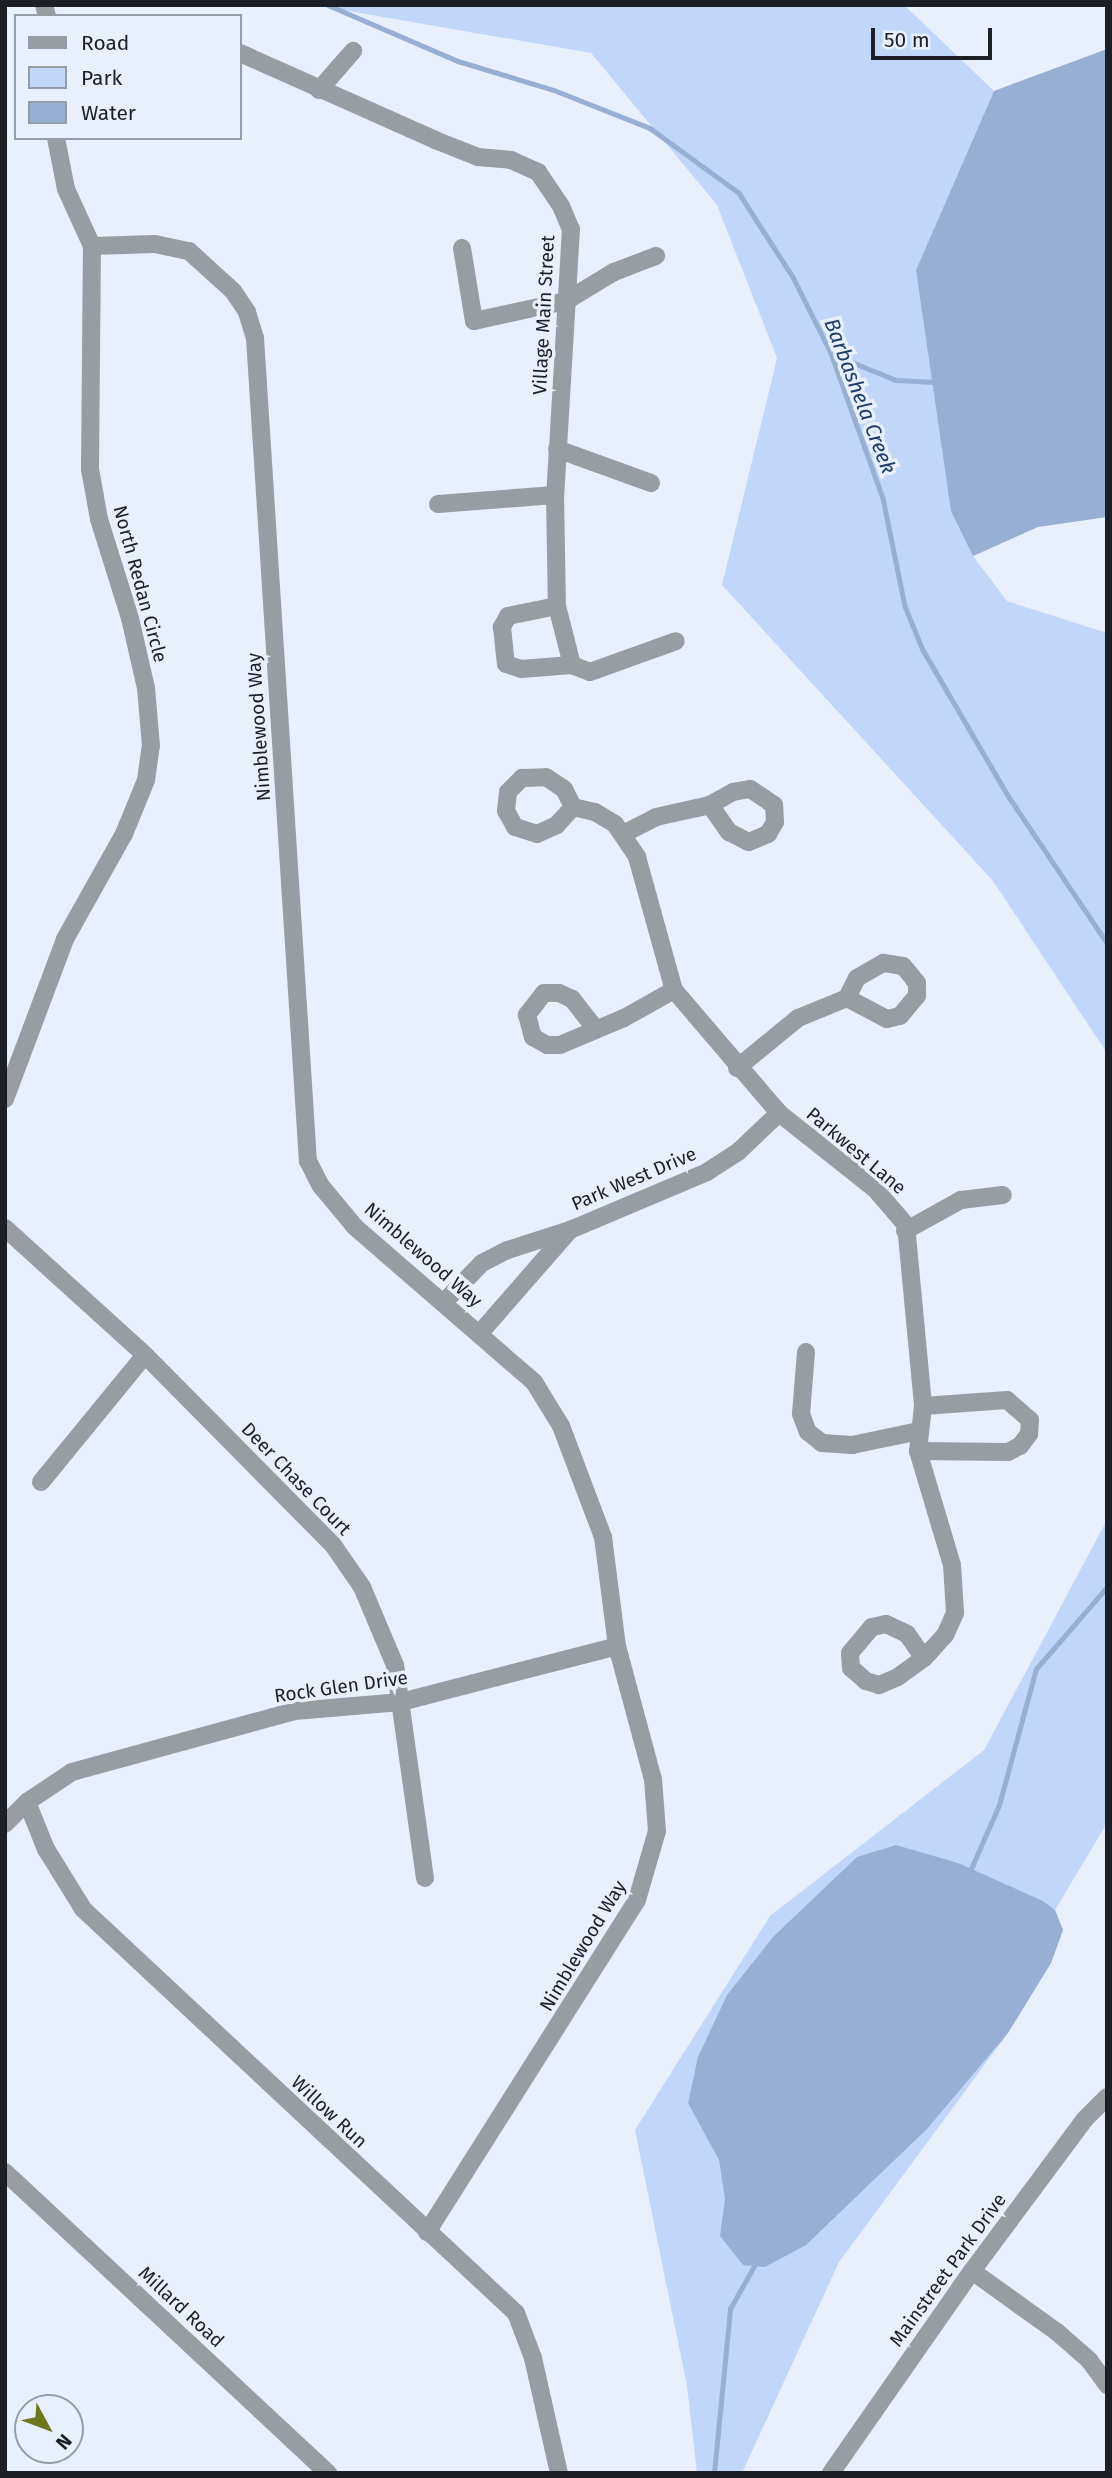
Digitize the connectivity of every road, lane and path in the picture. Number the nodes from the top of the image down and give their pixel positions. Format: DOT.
graph roads {
  1 [pos="353,51"];
  2 [pos="242,54"];
  3 [pos="319,90"];
  4 [pos="56,140"];
  5 [pos="92,246"];
  6 [pos="461,248"];
  7 [pos="656,256"];
  8 [pos="566,301"];
  9 [pos="558,449"];
  10 [pos="651,483"];
  11 [pos="555,495"];
  12 [pos="438,504"];
  13 [pos="557,606"];
  14 [pos="676,641"];
  15 [pos="572,665"];
  16 [pos="710,805"];
  17 [pos="573,807"];
  18 [pos="623,834"];
  19 [pos="674,990"];
  20 [pos="847,998"];
  21 [pos="594,1027"];
  22 [pos="737,1068"];
  23 [pos="5,1099"];
  24 [pos="779,1113"];
  25 [pos="1003,1195"];
  26 [pos="5,1228"];
  27 [pos="570,1230"];
  28 [pos="905,1231"];
  29 [pos="444,1302"];
  30 [pos="480,1333"];
  31 [pos="806,1352"];
  32 [pos="145,1354"];
  33 [pos="923,1406"];
  34 [pos="919,1431"];
  35 [pos="918,1451"];
  36 [pos="41,1482"];
  37 [pos="617,1646"];
  38 [pos="924,1658"];
  39 [pos="401,1702"];
  40 [pos="27,1802"];
  41 [pos="5,1824"];
  42 [pos="425,1878"];
  43 [pos="1107,2097"];
  44 [pos="5,2172"];
  45 [pos="427,2232"];
  46 [pos="972,2271"];
  47 [pos="1107,2385"];
  48 [pos="328,2473"];
  49 [pos="559,2473"];
  50 [pos="831,2473"];
  1 -- 3 [label="street"];
  2 -- 3 [label="street, Village Main Street"];
  3 -- 8 [label="street, Village Main Street"];
  4 -- 5 [label="street, North Redan Circle"];
  5 -- 23 [label="street, North Redan Circle"];
  5 -- 29 [label="street, Nimblewood Way"];
  6 -- 8 [label="street"];
  7 -- 8 [label="street"];
  8 -- 9 [label="street, Village Main Street"];
  9 -- 10 [label="street"];
  9 -- 11 [label="street, Village Main Street"];
  11 -- 12 [label="street"];
  11 -- 13 [label="street, Village Main Street"];
  13 -- 15 [label="street, Village Main Street"];
  13 -- 15 [label="street"];
  14 -- 15 [label="street"];
  16 -- 18 [label="street"];
  17 -- 18 [label="street"];
  18 -- 19 [label="street, Parkwest Lane"];
  19 -- 21 [label="street"];
  19 -- 22 [label="street, Parkwest Lane"];
  20 -- 22 [label="street"];
  22 -- 24 [label="street, Parkwest Lane"];
  24 -- 27 [label="street, Park West Drive"];
  24 -- 28 [label="street, Parkwest Lane"];
  25 -- 28 [label="street"];
  26 -- 32 [label="street, Deer Chase Court"];
  27 -- 29 [label="street, Park West Drive"];
  27 -- 30 [label="street, Park West Drive"];
  28 -- 33 [label="street, Parkwest Lane"];
  29 -- 30 [label="street, Nimblewood Way"];
  30 -- 37 [label="street, Nimblewood Way"];
  31 -- 34 [label="street"];
  32 -- 36 [label="street"];
  32 -- 39 [label="street, Deer Chase Court"];
  33 -- 34 [label="street, Parkwest Lane"];
  33 -- 35 [label="street"];
  34 -- 35 [label="street, Parkwest Lane"];
  35 -- 38 [label="street, Parkwest Lane"];
  37 -- 39 [label="street, Rock Glen Drive"];
  37 -- 45 [label="street, Nimblewood Way"];
  39 -- 40 [label="street, Rock Glen Drive"];
  39 -- 42 [label="street, Deer Chase Court"];
  40 -- 41 [label="street, Rock Glen Drive"];
  40 -- 45 [label="street, Willow Run"];
  43 -- 46 [label="street, Mainstreet Park Drive"];
  44 -- 48 [label="street, Millard Road"];
  45 -- 49 [label="street, Willow Run"];
  46 -- 47 [label="street"];
  46 -- 50 [label="street, Mainstreet Park Drive"];
}
